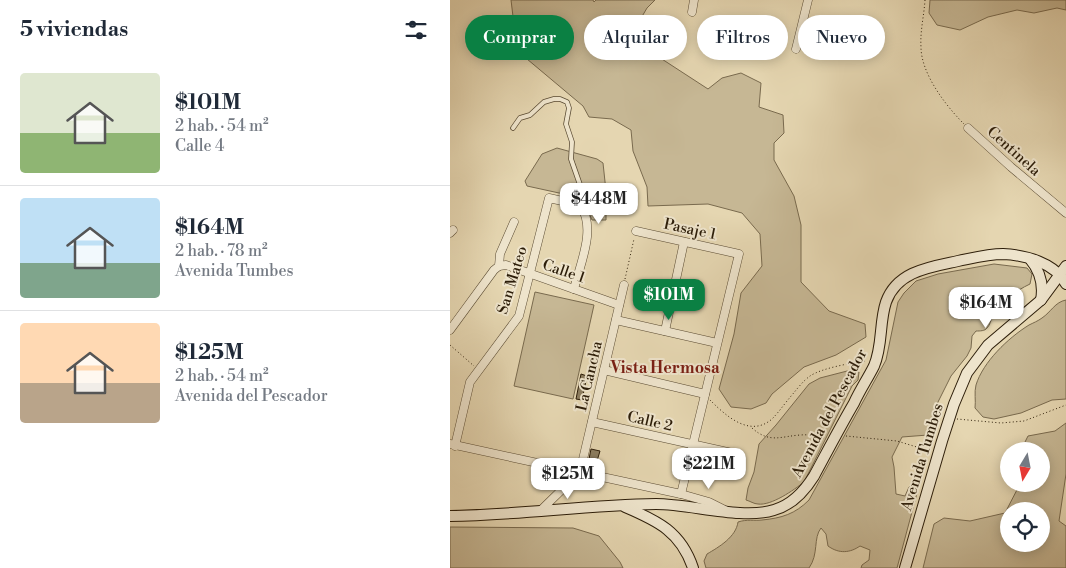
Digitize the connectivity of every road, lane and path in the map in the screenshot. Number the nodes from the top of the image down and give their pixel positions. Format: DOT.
graph roads {
  1 [pos="694,0"];
  2 [pos="808,0"];
  3 [pos="925,0"];
  4 [pos="692,12"];
  5 [pos="796,49"];
  6 [pos="513,128"];
  7 [pos="968,128"];
  8 [pos="582,206"];
  9 [pos="1066,213"];
  10 [pos="514,222"];
  11 [pos="636,231"];
  12 [pos="684,242"];
  13 [pos="1029,258"];
  14 [pos="499,266"];
  15 [pos="1066,266"];
  16 [pos="530,274"];
  17 [pos="1064,279"];
  18 [pos="624,285"];
  19 [pos="574,289"];
  20 [pos="1041,300"];
  21 [pos="619,305"];
  22 [pos="616,320"];
  23 [pos="450,330"];
  24 [pos="665,331"];
  25 [pos="717,343"];
  26 [pos="450,345"];
  27 [pos="978,358"];
  28 [pos="876,359"];
  29 [pos="478,370"];
  30 [pos="604,370"];
  31 [pos="705,394"];
  32 [pos="1066,405"];
  33 [pos="949,419"];
  34 [pos="592,422"];
  35 [pos="453,445"];
  36 [pos="692,445"];
  37 [pos="732,454"];
  38 [pos="580,472"];
  39 [pos="681,494"];
  40 [pos="622,506"];
  41 [pos="540,511"];
  42 [pos="727,511"];
  43 [pos="450,516"];
  44 [pos="693,568"];
  45 [pos="904,568"];
  1 -- 4 [label="street"];
  2 -- 5 [label="street"];
  3 -- 7 [label="path"];
  6 -- 8 [label="lane"];
  7 -- 9 [label="street, Centinela"];
  8 -- 16 [label="street, San Mateo"];
  8 -- 19 [label="street"];
  10 -- 14 [label="street"];
  11 -- 12 [label="street, Pasaje 1"];
  11 -- 18 [label="path"];
  12 -- 24 [label="street"];
  12 -- 25 [label="street, Pasaje 1"];
  13 -- 17 [label="main road, Avenida del Pescador"];
  13 -- 20 [label="main road"];
  13 -- 28 [label="main road, Avenida del Pescador"];
  14 -- 16 [label="street, Calle 1"];
  14 -- 23 [label="street"];
  15 -- 17 [label="main road, Avenida Tumbes"];
  16 -- 19 [label="street, Calle 1"];
  16 -- 29 [label="street, San Mateo"];
  17 -- 20 [label="main road, Avenida Tumbes"];
  17 -- 27 [label="main road, Avenida Tumbes"];
  18 -- 21 [label="street, La Cancha"];
  19 -- 21 [label="street, Calle 1"];
  20 -- 27 [label="main road, Avenida Tumbes"];
  21 -- 22 [label="street, La Cancha"];
  22 -- 24 [label="street"];
  22 -- 30 [label="street, La Cancha"];
  24 -- 25 [label="street"];
  25 -- 31 [label="street"];
  26 -- 29 [label="path"];
  27 -- 33 [label="main road, Avenida Tumbes"];
  28 -- 31 [label="path"];
  28 -- 42 [label="main road, Avenida del Pescador"];
  29 -- 35 [label="street, San Mateo"];
  30 -- 31 [label="street"];
  30 -- 34 [label="street, La Cancha"];
  31 -- 36 [label="street"];
  32 -- 33 [label="path"];
  33 -- 45 [label="main road, Avenida Tumbes"];
  34 -- 36 [label="street, Calle 2"];
  34 -- 38 [label="street, La Cancha"];
  35 -- 38 [label="street"];
  36 -- 37 [label="street, Calle 2"];
  36 -- 39 [label="street"];
  38 -- 39 [label="street"];
  38 -- 41 [label="street"];
  39 -- 42 [label="street"];
  40 -- 41 [label="main road, Avenida del Pescador"];
  40 -- 42 [label="main road, Avenida del Pescador"];
  40 -- 44 [label="main road"];
  41 -- 43 [label="main road, Avenida del Pescador"];
}
